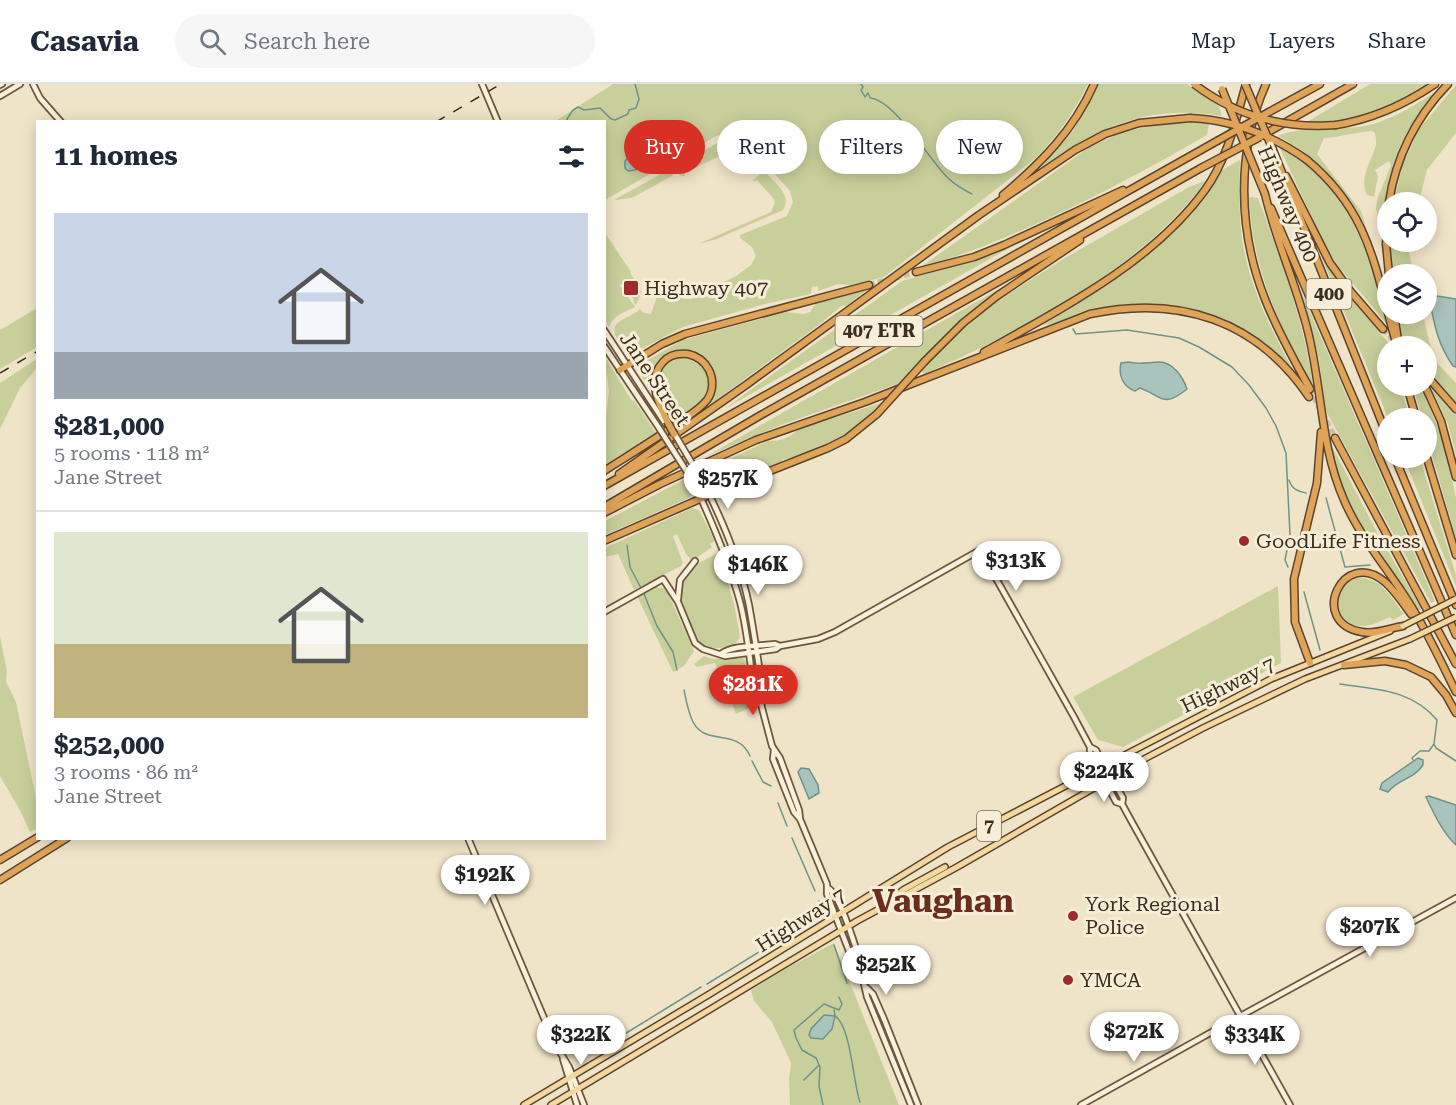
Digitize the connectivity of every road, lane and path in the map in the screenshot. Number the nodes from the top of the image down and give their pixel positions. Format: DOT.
graph roads {
  1 [pos="20,84"];
  2 [pos="33,84"];
  3 [pos="482,84"];
  4 [pos="1094,84"];
  5 [pos="1194,84"];
  6 [pos="1246,84"];
  7 [pos="1266,84"];
  8 [pos="1320,84"];
  9 [pos="1353,84"];
  10 [pos="1436,84"];
  11 [pos="1449,84"];
  12 [pos="1220,87"];
  13 [pos="0,96"];
  14 [pos="59,120"];
  15 [pos="497,120"];
  16 [pos="1273,150"];
  17 [pos="1154,176"];
  18 [pos="1391,192"];
  19 [pos="1265,194"];
  20 [pos="979,215"];
  21 [pos="1111,219"];
  22 [pos="916,272"];
  23 [pos="869,285"];
  24 [pos="1383,329"];
  25 [pos="606,333"];
  26 [pos="1395,336"];
  27 [pos="606,349"];
  28 [pos="968,361"];
  29 [pos="627,366"];
  30 [pos="620,370"];
  31 [pos="1437,387"];
  32 [pos="1310,389"];
  33 [pos="1430,396"];
  34 [pos="1309,397"];
  35 [pos="1456,409"];
  36 [pos="1377,410"];
  37 [pos="1322,419"];
  38 [pos="666,422"];
  39 [pos="674,434"];
  40 [pos="1335,438"];
  41 [pos="1399,468"];
  42 [pos="1430,468"];
  43 [pos="606,470"];
  44 [pos="1456,477"];
  45 [pos="606,484"];
  46 [pos="606,484"];
  47 [pos="710,495"];
  48 [pos="702,498"];
  49 [pos="606,506"];
  50 [pos="606,512"];
  51 [pos="606,540"];
  52 [pos="1456,555"];
  53 [pos="695,561"];
  54 [pos="1456,599"];
  55 [pos="678,602"];
  56 [pos="1456,605"];
  57 [pos="606,611"];
  58 [pos="1456,617"];
  59 [pos="1403,626"];
  60 [pos="1424,631"];
  61 [pos="1456,635"];
  62 [pos="756,649"];
  63 [pos="748,650"];
  64 [pos="1310,663"];
  65 [pos="1456,664"];
  66 [pos="1344,665"];
  67 [pos="757,680"];
  68 [pos="1456,692"];
  69 [pos="1456,713"];
  70 [pos="1090,747"];
  71 [pos="1104,765"];
  72 [pos="1097,769"];
  73 [pos="1111,778"];
  74 [pos="1104,781"];
  75 [pos="1122,804"];
  76 [pos="36,838"];
  77 [pos="64,840"];
  78 [pos="469,840"];
  79 [pos="0,860"];
  80 [pos="945,867"];
  81 [pos="2,879"];
  82 [pos="828,888"];
  83 [pos="1456,898"];
  84 [pos="882,907"];
  85 [pos="843,913"];
  86 [pos="836,916"];
  87 [pos="848,927"];
  88 [pos="842,931"];
  89 [pos="862,975"];
  90 [pos="867,988"];
  91 [pos="1240,1016"];
  92 [pos="570,1078"];
  93 [pos="575,1091"];
  94 [pos="524,1105"];
  95 [pos="551,1105"];
  96 [pos="577,1105"];
  97 [pos="584,1105"];
  98 [pos="911,1105"];
  99 [pos="918,1105"];
  100 [pos="1081,1105"];
  101 [pos="1290,1105"];
  1 -- 13 [label="street"];
  2 -- 14 [label="street"];
  3 -- 15 [label="street"];
  4 -- 20 [label="highway"];
  5 -- 10 [label="highway, bridge"];
  6 -- 16 [label="highway, Highway 400 / 400, bridge"];
  6 -- 28 [label="highway"];
  7 -- 32 [label="highway"];
  8 -- 17 [label="highway, 407 ETR, bridge"];
  9 -- 21 [label="highway, 407 ETR, bridge"];
  11 -- 18 [label="highway"];
  12 -- 19 [label="highway, Highway 400 / 400, bridge"];
  16 -- 24 [label="highway"];
  16 -- 36 [label="highway, Highway 400 / 400"];
  17 -- 22 [label="highway"];
  17 -- 46 [label="highway, 407 ETR"];
  19 -- 37 [label="highway"];
  19 -- 61 [label="highway, Highway 400 / 400"];
  20 -- 26 [label="highway, bridge"];
  20 -- 45 [label="highway"];
  21 -- 47 [label="highway, bridge"];
  21 -- 49 [label="highway, 407 ETR"];
  23 -- 29 [label="highway"];
  25 -- 29 [label="street, Jane Street"];
  27 -- 30 [label="street, Jane Street"];
  28 -- 34 [label="highway"];
  28 -- 50 [label="highway"];
  29 -- 30 [label="highway"];
  29 -- 38 [label="street, Jane Street"];
  30 -- 48 [label="street, Jane Street, bridge"];
  31 -- 35 [label="highway"];
  33 -- 44 [label="highway"];
  37 -- 60 [label="highway"];
  37 -- 64 [label="highway"];
  38 -- 39 [label="highway, bridge"];
  38 -- 43 [label="highway"];
  39 -- 47 [label="street, Jane Street, bridge"];
  40 -- 65 [label="highway"];
  41 -- 56 [label="highway"];
  42 -- 52 [label="highway"];
  47 -- 48 [label="highway"];
  47 -- 62 [label="street, Jane Street"];
  48 -- 51 [label="highway"];
  48 -- 63 [label="street, Jane Street"];
  53 -- 55 [label="street"];
  54 -- 59 [label="main road, Highway 7 / 7, bridge"];
  55 -- 57 [label="street"];
  55 -- 63 [label="street"];
  58 -- 66 [label="main road, Highway 7 / 7, bridge"];
  59 -- 60 [label="highway"];
  59 -- 64 [label="main road, Highway 7 / 7"];
  60 -- 68 [label="highway"];
  62 -- 63 [label="street"];
  62 -- 67 [label="street, Jane Street"];
  62 -- 70 [label="street"];
  63 -- 67 [label="street, Jane Street"];
  64 -- 71 [label="main road, Highway 7 / 7"];
  66 -- 69 [label="highway"];
  66 -- 73 [label="main road, Highway 7 / 7"];
  67 -- 82 [label="street, Jane Street"];
  70 -- 71 [label="street"];
  70 -- 72 [label="street"];
  71 -- 72 [label="main road, Highway 7 / 7"];
  71 -- 73 [label="street"];
  72 -- 74 [label="street"];
  72 -- 85 [label="main road, Highway 7 / 7"];
  73 -- 74 [label="main road, Highway 7 / 7"];
  73 -- 75 [label="street"];
  74 -- 75 [label="street"];
  74 -- 84 [label="main road, Highway 7 / 7"];
  75 -- 91 [label="street"];
  76 -- 79 [label="highway"];
  77 -- 81 [label="highway"];
  78 -- 92 [label="street"];
  80 -- 84 [label="main road"];
  82 -- 85 [label="street, Jane Street"];
  82 -- 86 [label="street, Jane Street"];
  83 -- 91 [label="street"];
  84 -- 87 [label="main road, Highway 7 / 7"];
  85 -- 86 [label="main road, Highway 7 / 7"];
  85 -- 87 [label="street, Jane Street"];
  86 -- 88 [label="street, Jane Street"];
  86 -- 92 [label="main road, Highway 7 / 7"];
  87 -- 88 [label="main road, Highway 7 / 7"];
  87 -- 89 [label="street, Jane Street"];
  88 -- 89 [label="street, Jane Street"];
  88 -- 93 [label="main road, Highway 7 / 7"];
  89 -- 90 [label="street, Jane Street"];
  90 -- 98 [label="street, Jane Street"];
  90 -- 99 [label="street, Jane Street"];
  91 -- 100 [label="street"];
  91 -- 101 [label="street"];
  92 -- 93 [label="street"];
  92 -- 94 [label="main road, Highway 7 / 7"];
  93 -- 95 [label="main road, Highway 7 / 7"];
  93 -- 96 [label="street"];
  93 -- 97 [label="street"];
}
